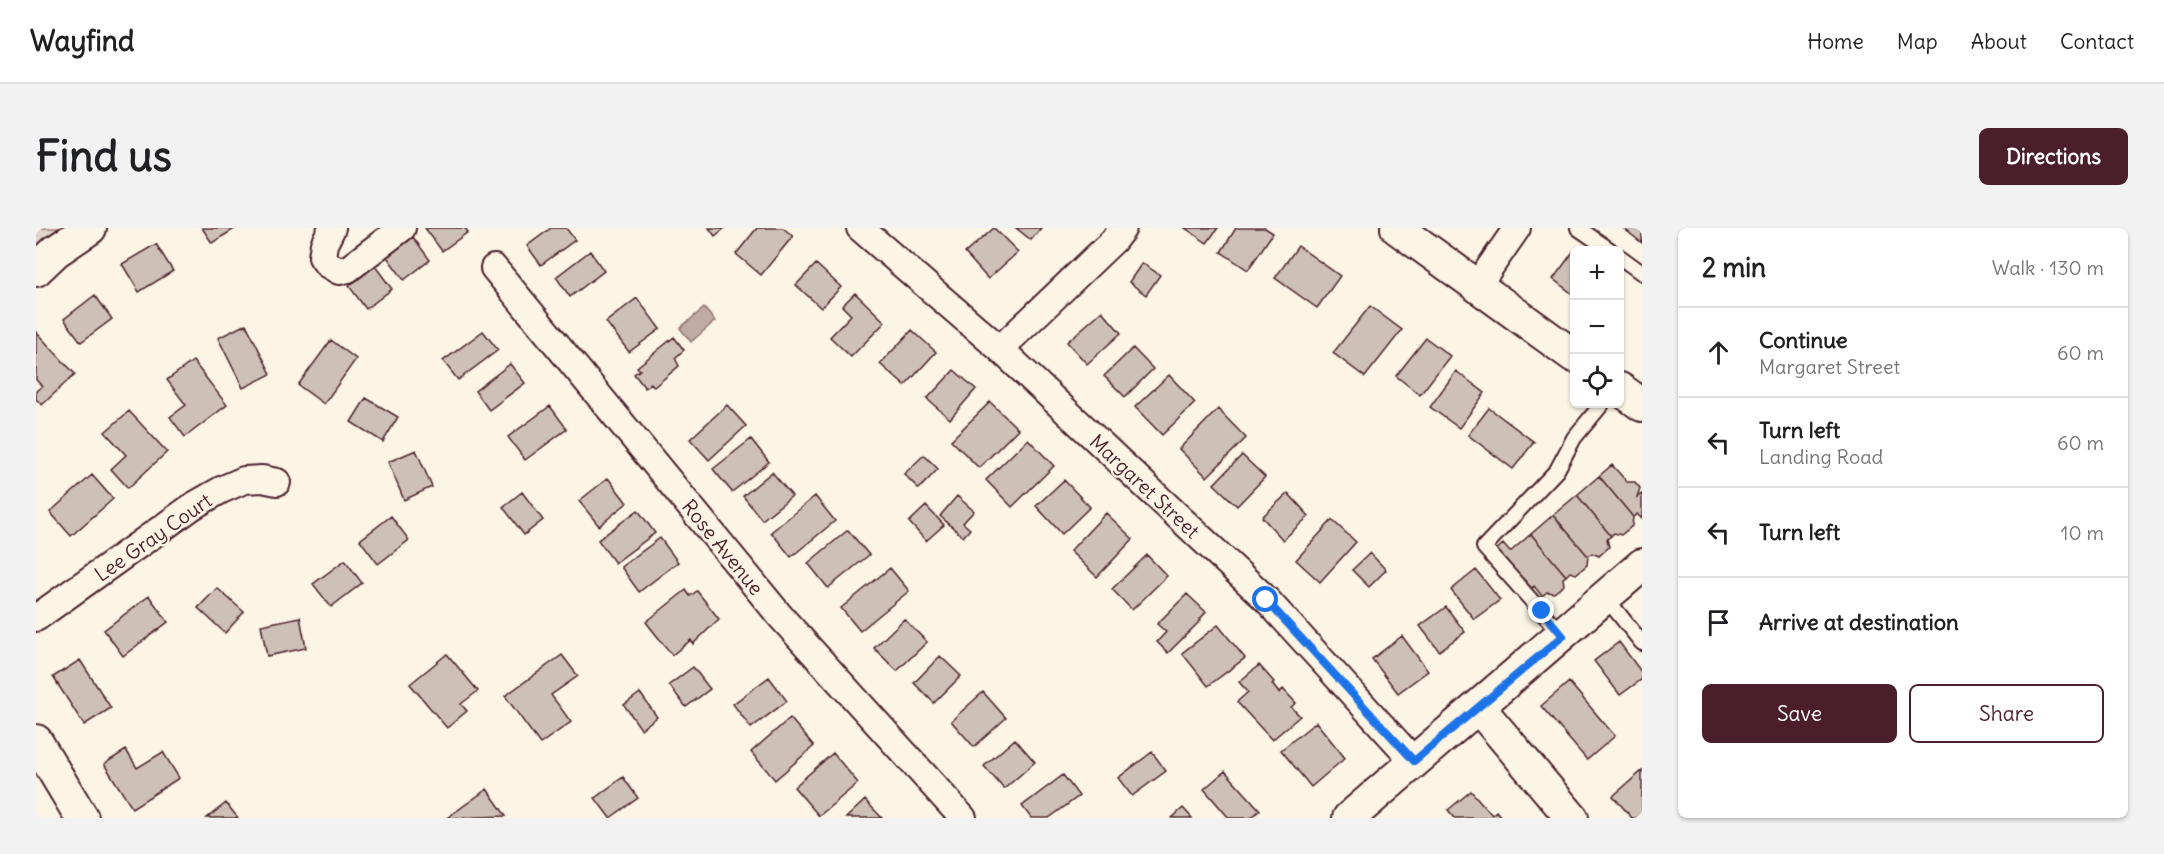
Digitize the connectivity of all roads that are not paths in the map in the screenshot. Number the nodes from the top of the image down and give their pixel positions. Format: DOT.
graph roads {
  1 [pos="90,228"];
  2 [pos="332,228"];
  3 [pos="402,228"];
  4 [pos="860,228"];
  5 [pos="1123,228"];
  6 [pos="1397,228"];
  7 [pos="1517,228"];
  8 [pos="1578,228"];
  9 [pos="1604,246"];
  10 [pos="1624,260"];
  11 [pos="494,268"];
  12 [pos="36,270"];
  13 [pos="1642,273"];
  14 [pos="1477,286"];
  15 [pos="1000,349"];
  16 [pos="1572,354"];
  17 [pos="1624,392"];
  18 [pos="1642,405"];
  19 [pos="1599,408"];
  20 [pos="277,482"];
  21 [pos="1642,566"];
  22 [pos="1606,598"];
  23 [pos="36,618"];
  24 [pos="1563,636"];
  25 [pos="1642,643"];
  26 [pos="1479,708"];
  27 [pos="36,741"];
  28 [pos="1414,761"];
  29 [pos="82,818"];
  30 [pos="963,818"];
  31 [pos="1349,818"];
  32 [pos="1572,818"];
  1 -- 12 [label="street"];
  2 -- 3 [label="street"];
  4 -- 15 [label="street, Margaret Street"];
  5 -- 15 [label="street"];
  6 -- 14 [label="street"];
  7 -- 14 [label="street"];
  8 -- 9 [label="lane"];
  10 -- 13 [label="lane"];
  11 -- 30 [label="street, Rose Avenue"];
  14 -- 16 [label="street"];
  15 -- 28 [label="street, Margaret Street"];
  17 -- 18 [label="street"];
  19 -- 24 [label="lane"];
  20 -- 23 [label="street, Lee Gray Court"];
  21 -- 22 [label="street"];
  22 -- 24 [label="street"];
  22 -- 25 [label="lane"];
  24 -- 26 [label="street"];
  26 -- 28 [label="street"];
  26 -- 32 [label="street"];
  27 -- 29 [label="street"];
  28 -- 31 [label="street"];
}
